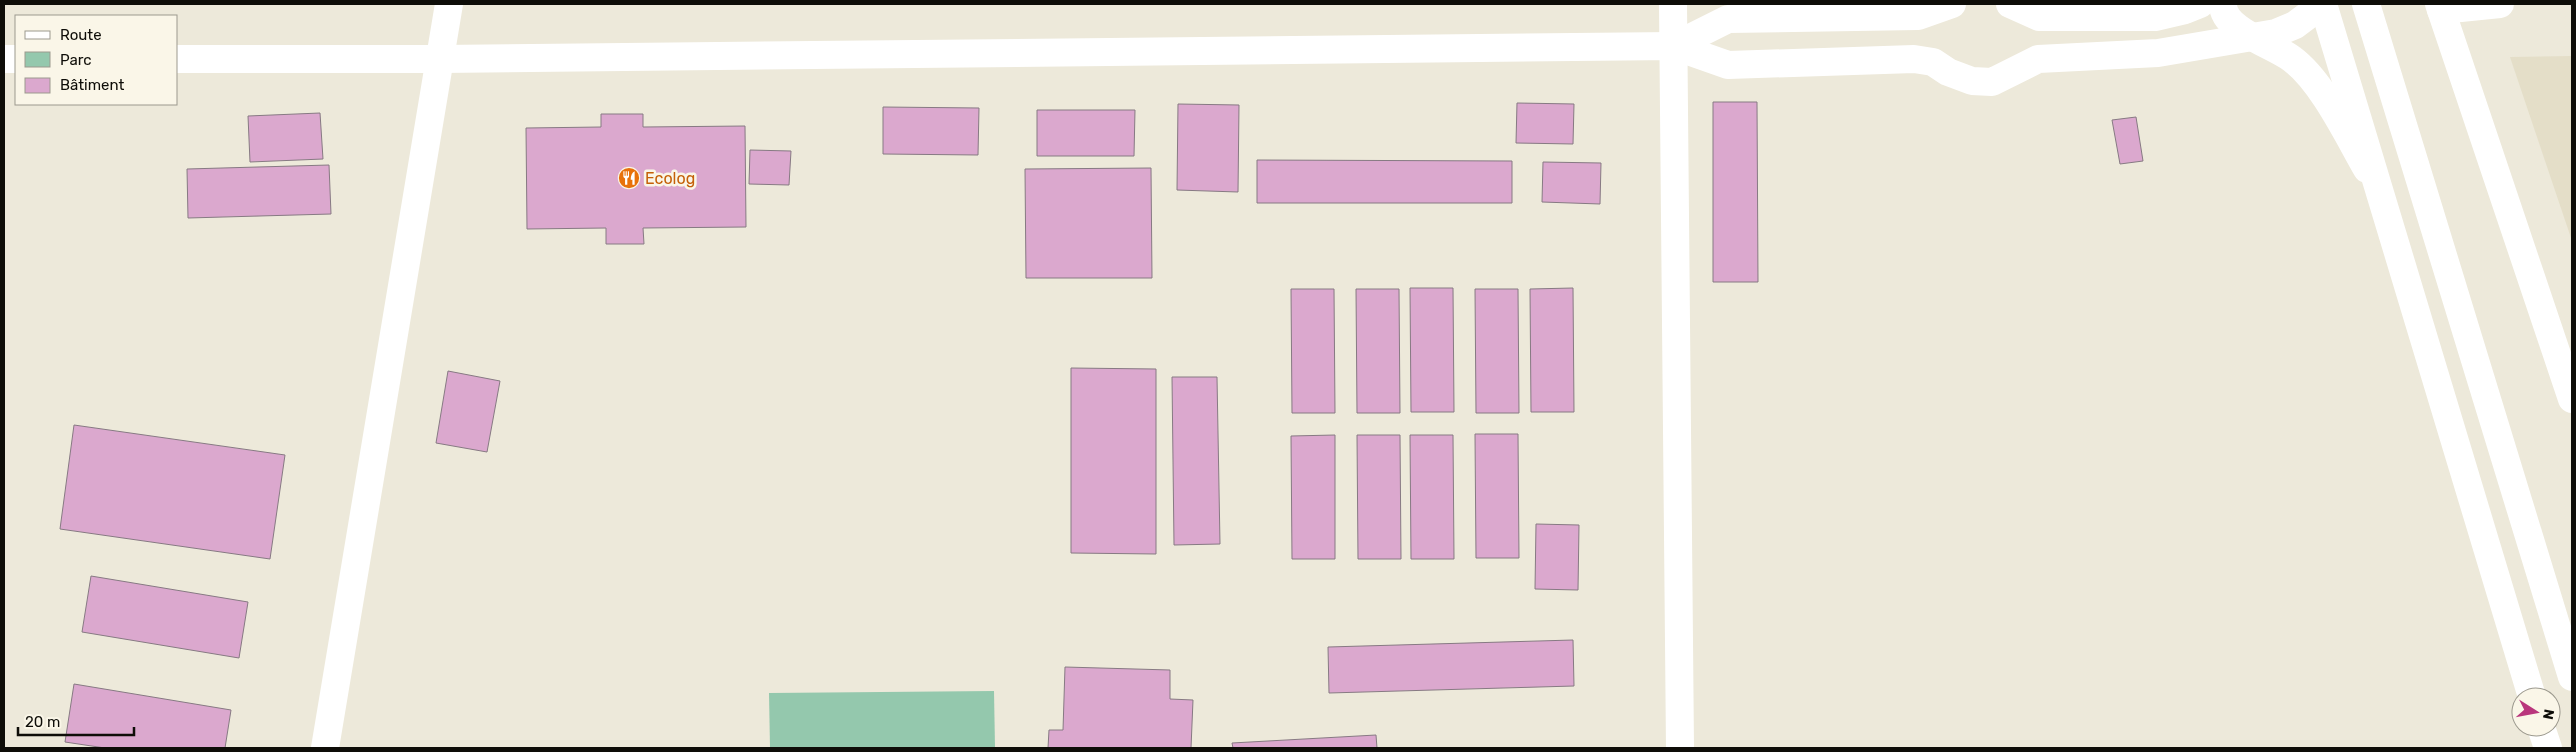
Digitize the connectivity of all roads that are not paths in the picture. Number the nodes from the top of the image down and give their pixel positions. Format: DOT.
graph roads {
  1 [pos="449,4"];
  2 [pos="1673,4"];
  3 [pos="1952,4"];
  4 [pos="2010,4"];
  5 [pos="2200,4"];
  6 [pos="2223,4"];
  7 [pos="2323,4"];
  8 [pos="2366,4"];
  9 [pos="2500,4"];
  10 [pos="2440,7"];
  11 [pos="2251,36"];
  12 [pos="1674,46"];
  13 [pos="178,59"];
  14 [pos="440,59"];
  15 [pos="2380,192"];
  16 [pos="2572,399"];
  17 [pos="2572,678"];
  18 [pos="2529,687"];
  19 [pos="325,748"];
  20 [pos="1680,748"];
  1 -- 14 [label="street"];
  2 -- 12 [label="street"];
  3 -- 12 [label="street"];
  4 -- 5 [label="street"];
  6 -- 11 [label="street"];
  7 -- 11 [label="street"];
  7 -- 15 [label="street"];
  8 -- 17 [label="street"];
  9 -- 10 [label="street"];
  10 -- 16 [label="street"];
  11 -- 12 [label="street"];
  11 -- 15 [label="street"];
  12 -- 14 [label="street"];
  12 -- 20 [label="street"];
  13 -- 14 [label="street"];
  14 -- 19 [label="street"];
  15 -- 18 [label="street"];
}
